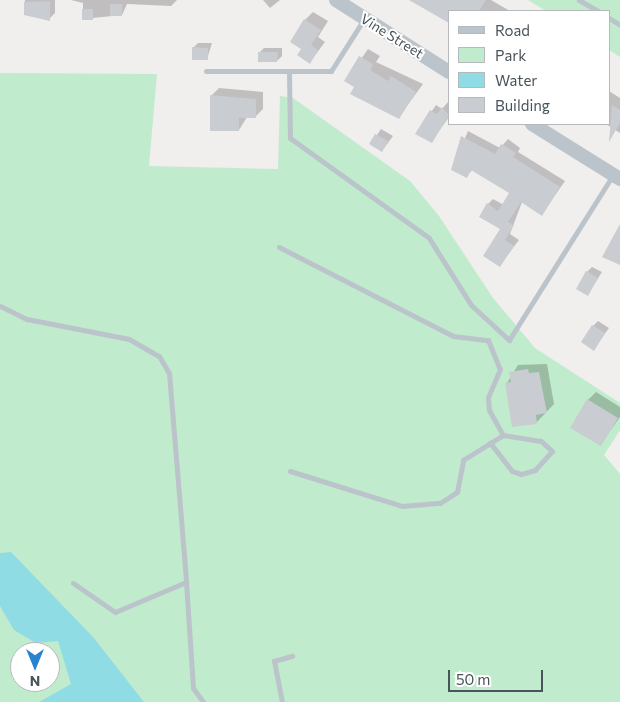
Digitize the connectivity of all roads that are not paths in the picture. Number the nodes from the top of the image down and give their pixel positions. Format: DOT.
graph roads {
  1 [pos="336,0"];
  2 [pos="579,0"];
  3 [pos="596,10"];
  4 [pos="364,19"];
  5 [pos="206,71"];
  6 [pos="448,71"];
  7 [pos="289,73"];
  8 [pos="534,125"];
  9 [pos="617,177"];
  10 [pos="279,247"];
  11 [pos="0,306"];
  12 [pos="503,435"];
  13 [pos="490,443"];
  14 [pos="290,471"];
  15 [pos="186,582"];
  16 [pos="73,583"];
  17 [pos="292,656"];
  18 [pos="201,701"];
  19 [pos="282,702"];
  1 -- 4 [label="street, Vine Street"];
  2 -- 3 [label="lane"];
  4 -- 6 [label="street, Vine Street"];
  4 -- 7 [label="lane"];
  5 -- 7 [label="lane"];
  7 -- 9 [label="lane"];
  8 -- 9 [label="street"];
  10 -- 12 [label="lane"];
  11 -- 15 [label="lane"];
  12 -- 13 [label="lane"];
  12 -- 13 [label="lane"];
  13 -- 14 [label="lane"];
  15 -- 16 [label="lane"];
  15 -- 18 [label="lane"];
  17 -- 19 [label="lane"];
}
